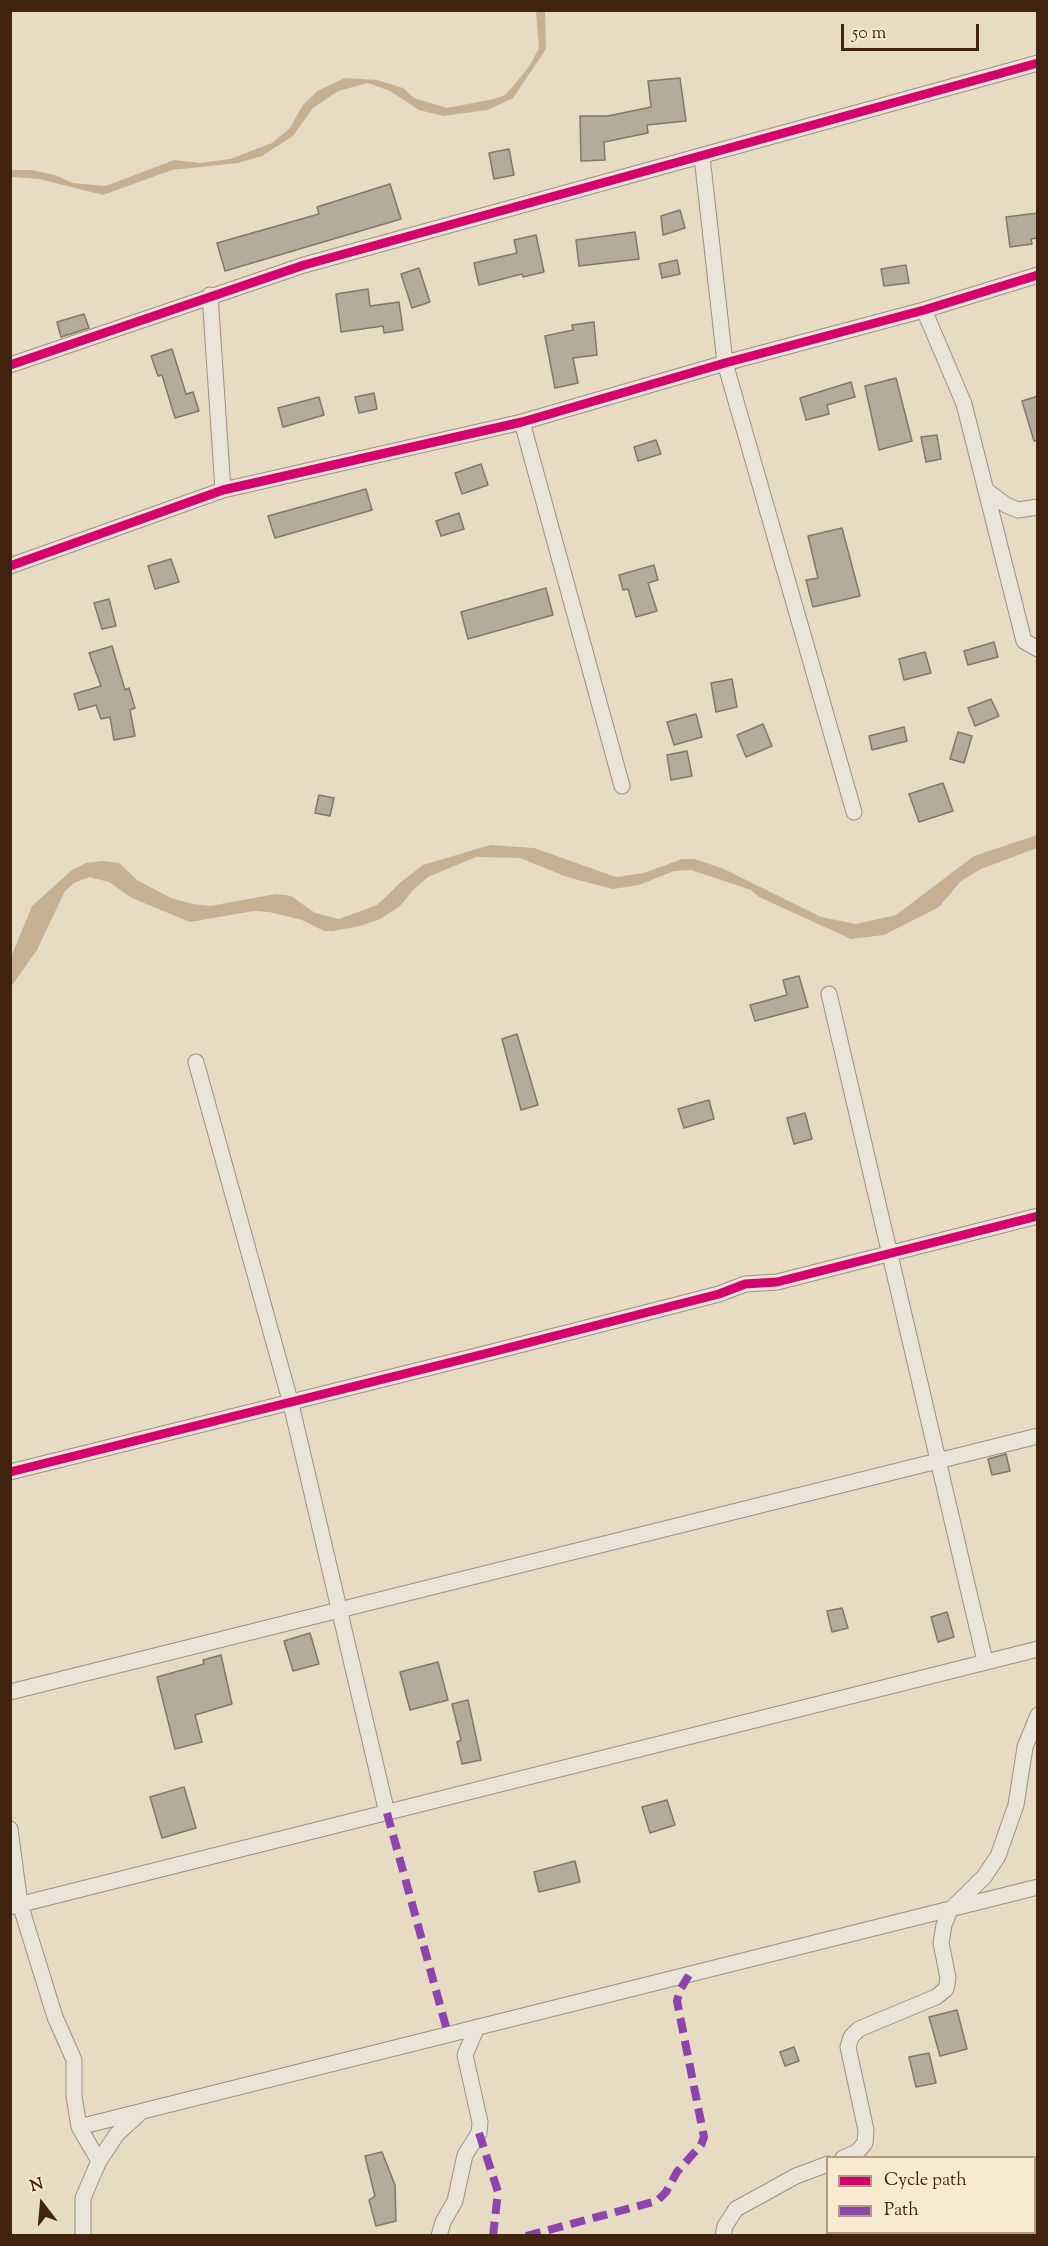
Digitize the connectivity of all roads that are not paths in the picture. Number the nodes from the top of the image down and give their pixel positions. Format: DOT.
graph roads {
  1 [pos="1038,63"];
  2 [pos="702,157"];
  3 [pos="1038,275"];
  4 [pos="210,295"];
  5 [pos="924,310"];
  6 [pos="725,363"];
  7 [pos="10,365"];
  8 [pos="522,422"];
  9 [pos="223,490"];
  10 [pos="986,490"];
  11 [pos="1038,507"];
  12 [pos="10,566"];
  13 [pos="1038,650"];
  14 [pos="622,786"];
  15 [pos="854,812"];
  16 [pos="829,994"];
  17 [pos="196,1062"];
  18 [pos="1038,1216"];
  19 [pos="892,1253"];
  20 [pos="291,1404"];
  21 [pos="1038,1436"];
  22 [pos="939,1460"];
  23 [pos="10,1472"];
  24 [pos="341,1610"];
  25 [pos="1038,1649"];
  26 [pos="985,1661"];
  27 [pos="10,1692"];
  28 [pos="1038,1715"];
  29 [pos="387,1813"];
  30 [pos="10,1828"];
  31 [pos="1038,1887"];
  32 [pos="15,1906"];
  33 [pos="950,1910"];
  34 [pos="477,2027"];
  35 [pos="142,2111"];
  36 [pos="79,2127"];
  37 [pos="846,2156"];
  38 [pos="99,2161"];
  39 [pos="826,2165"];
  40 [pos="83,2235"];
  41 [pos="440,2235"];
  42 [pos="723,2235"];
  1 -- 2 [label="street"];
  2 -- 4 [label="street"];
  2 -- 6 [label="street"];
  3 -- 5 [label="street"];
  4 -- 7 [label="street"];
  4 -- 9 [label="street"];
  5 -- 6 [label="street"];
  5 -- 10 [label="street"];
  6 -- 8 [label="street"];
  6 -- 15 [label="street"];
  8 -- 9 [label="street"];
  8 -- 14 [label="street"];
  9 -- 12 [label="street"];
  10 -- 11 [label="street"];
  10 -- 13 [label="street"];
  16 -- 19 [label="street"];
  17 -- 20 [label="street"];
  18 -- 19 [label="street"];
  19 -- 20 [label="street"];
  19 -- 22 [label="street"];
  20 -- 23 [label="street"];
  20 -- 24 [label="street"];
  21 -- 22 [label="street"];
  22 -- 24 [label="street"];
  22 -- 26 [label="street"];
  24 -- 27 [label="street"];
  24 -- 29 [label="street"];
  25 -- 26 [label="street"];
  26 -- 29 [label="street"];
  28 -- 33 [label="street"];
  29 -- 32 [label="street"];
  30 -- 32 [label="street"];
  31 -- 33 [label="street"];
  32 -- 36 [label="street"];
  33 -- 34 [label="street"];
  33 -- 37 [label="street"];
  34 -- 35 [label="street"];
  34 -- 41 [label="street"];
  35 -- 36 [label="street"];
  35 -- 38 [label="street"];
  36 -- 38 [label="street"];
  38 -- 40 [label="street"];
  39 -- 42 [label="street"];
}
